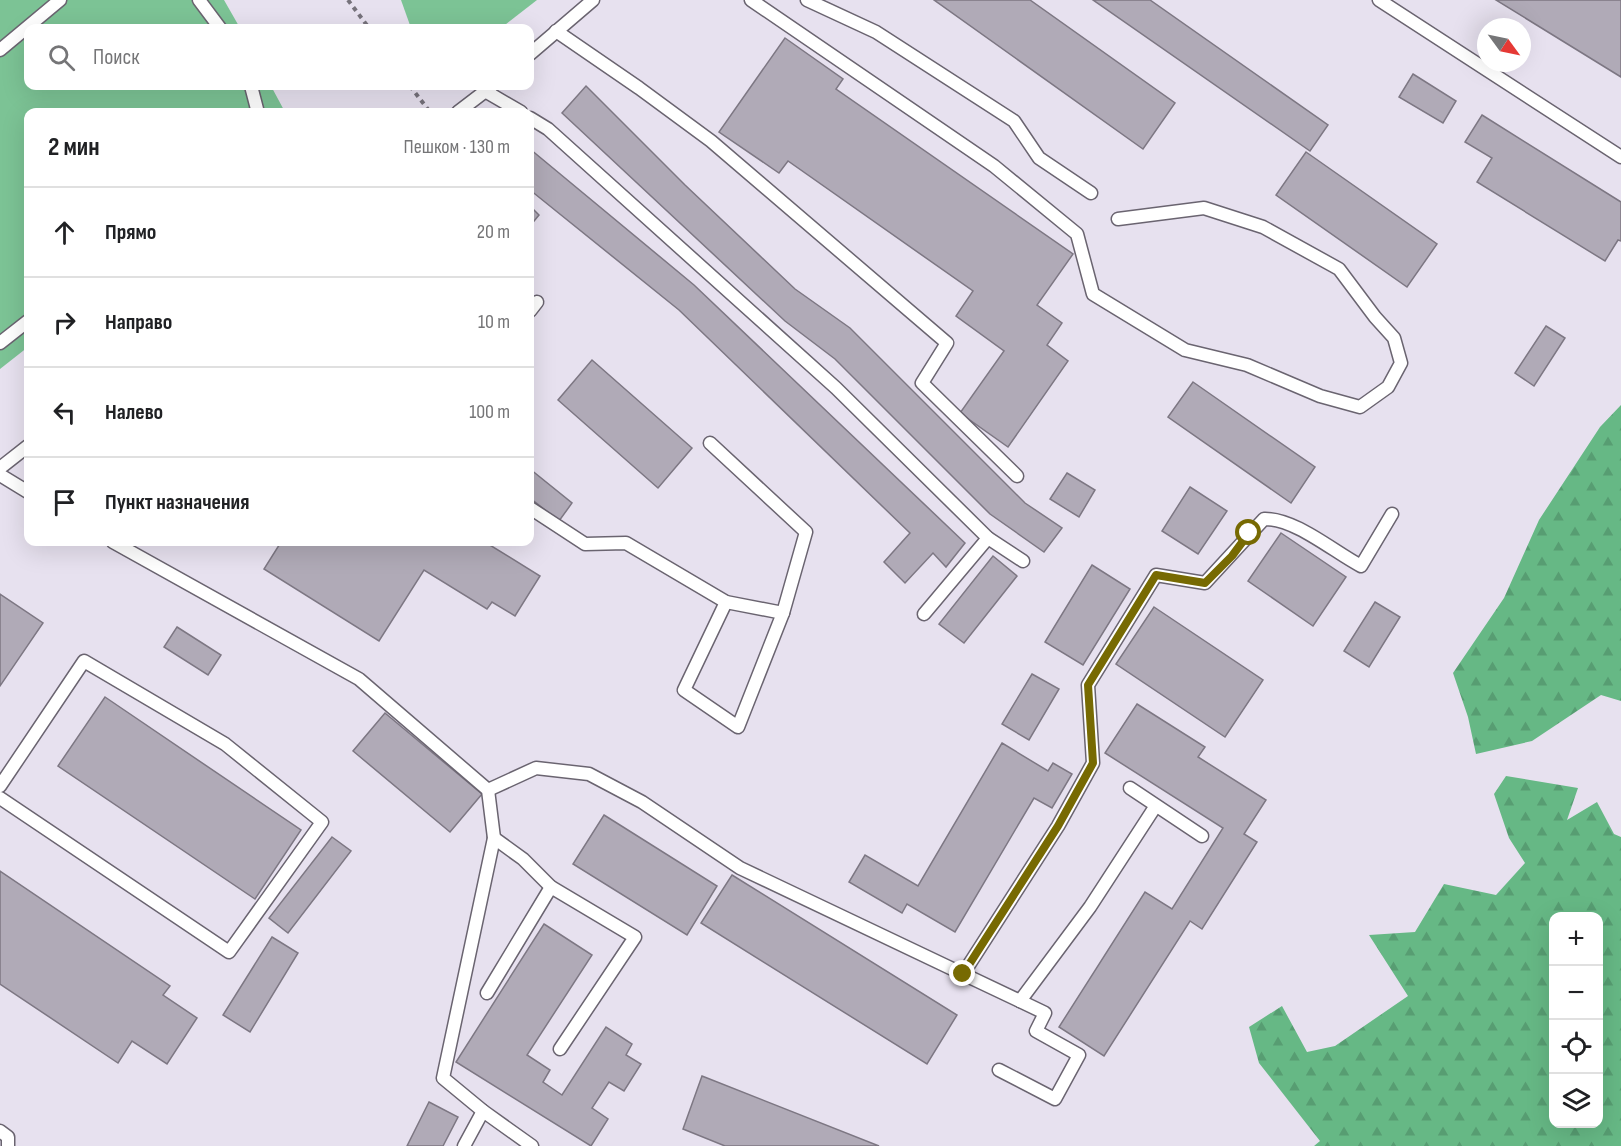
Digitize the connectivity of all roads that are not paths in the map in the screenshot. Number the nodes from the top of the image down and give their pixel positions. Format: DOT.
graph roads {
  1 [pos="60,0"];
  2 [pos="199,0"];
  3 [pos="593,0"];
  4 [pos="751,0"];
  5 [pos="807,0"];
  6 [pos="1379,0"];
  7 [pos="31,24"];
  8 [pos="217,24"];
  9 [pos="24,30"];
  10 [pos="556,31"];
  11 [pos="0,50"];
  12 [pos="534,50"];
  13 [pos="252,90"];
  14 [pos="486,90"];
  15 [pos="491,90"];
  16 [pos="257,108"];
  17 [pos="463,108"];
  18 [pos="516,108"];
  19 [pos="534,120"];
  20 [pos="1621,157"];
  21 [pos="1091,193"];
  22 [pos="1118,219"];
  23 [pos="24,324"];
  24 [pos="0,344"];
  25 [pos="710,443"];
  26 [pos="24,449"];
  27 [pos="0,468"];
  28 [pos="0,475"];
  29 [pos="1017,476"];
  30 [pos="24,490"];
  31 [pos="534,511"];
  32 [pos="1392,514"];
  33 [pos="988,538"];
  34 [pos="120,546"];
  35 [pos="1023,561"];
  36 [pos="726,602"];
  37 [pos="783,613"];
  38 [pos="924,614"];
  39 [pos="0,786"];
  40 [pos="1130,789"];
  41 [pos="488,790"];
  42 [pos="0,798"];
  43 [pos="1155,807"];
  44 [pos="1202,836"];
  45 [pos="494,838"];
  46 [pos="550,887"];
  47 [pos="963,974"];
  48 [pos="487,993"];
  49 [pos="1020,1001"];
  50 [pos="560,1049"];
  51 [pos="999,1070"];
  52 [pos="483,1111"];
  53 [pos="0,1131"];
  54 [pos="8,1146"];
  55 [pos="464,1146"];
  56 [pos="532,1146"];
  1 -- 7 [label="lane"];
  2 -- 8 [label="lane"];
  3 -- 10 [label="lane"];
  4 -- 22 [label="lane"];
  5 -- 21 [label="lane"];
  6 -- 20 [label="lane"];
  9 -- 11 [label="lane"];
  10 -- 12 [label="lane"];
  10 -- 29 [label="lane"];
  13 -- 16 [label="lane"];
  14 -- 17 [label="lane"];
  15 -- 18 [label="lane"];
  19 -- 33 [label="lane"];
  23 -- 24 [label="lane"];
  25 -- 37 [label="lane"];
  26 -- 27 [label="lane"];
  28 -- 30 [label="lane"];
  31 -- 36 [label="lane"];
  32 -- 47 [label="lane"];
  33 -- 35 [label="lane"];
  33 -- 38 [label="lane"];
  34 -- 41 [label="lane"];
  36 -- 37 [label="lane"];
  36 -- 37 [label="lane"];
  39 -- 42 [label="lane"];
  40 -- 43 [label="lane"];
  41 -- 45 [label="lane"];
  41 -- 47 [label="lane"];
  43 -- 44 [label="lane"];
  43 -- 49 [label="lane"];
  45 -- 46 [label="lane"];
  45 -- 52 [label="lane"];
  46 -- 48 [label="lane"];
  46 -- 50 [label="lane"];
  47 -- 49 [label="lane"];
  49 -- 51 [label="lane"];
  52 -- 55 [label="lane"];
  52 -- 56 [label="lane"];
  53 -- 54 [label="lane"];
}
